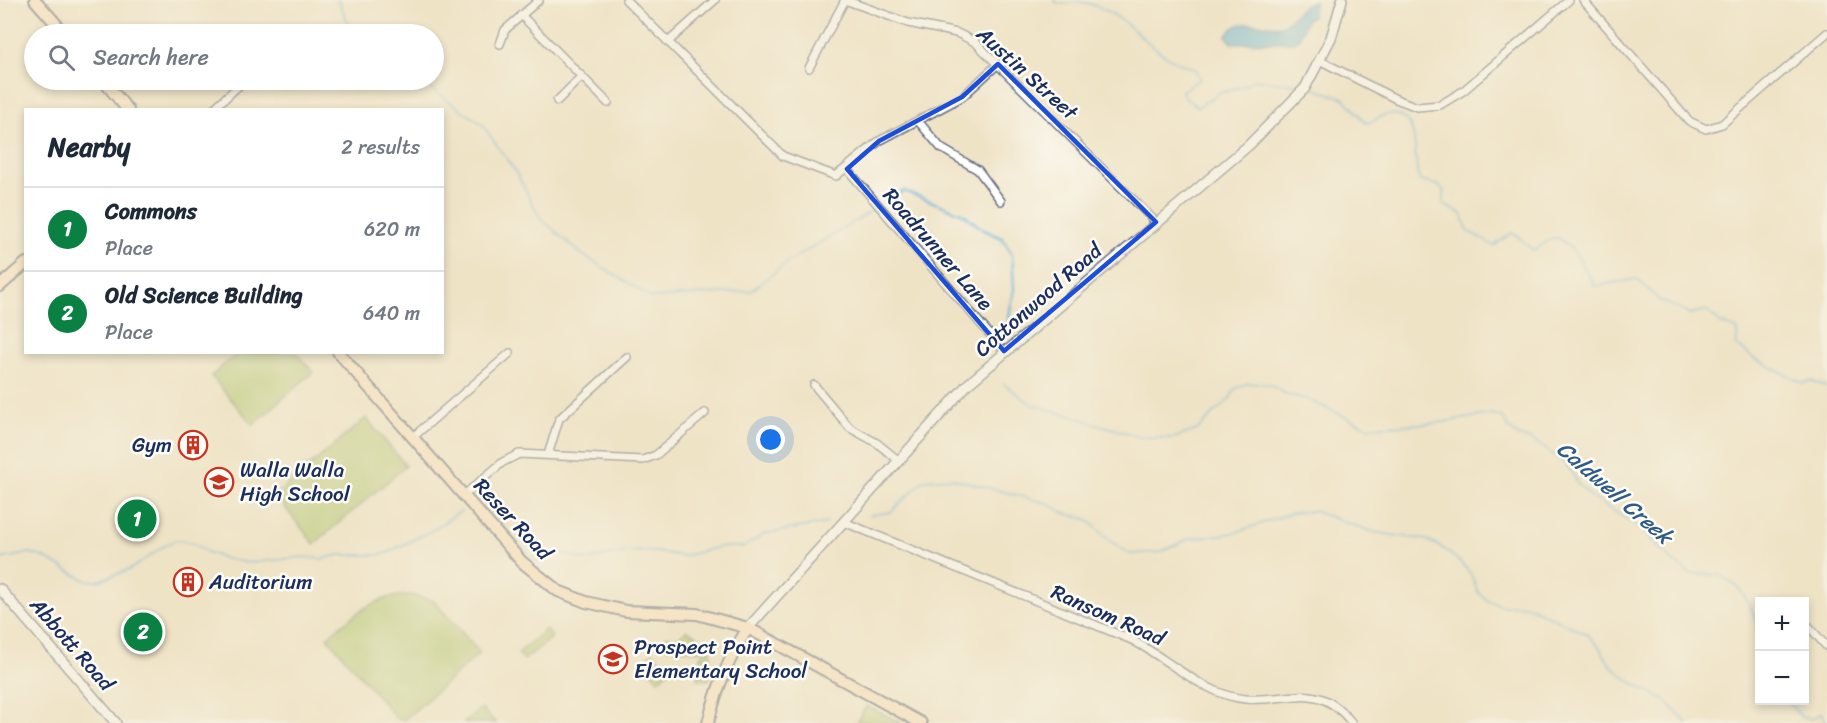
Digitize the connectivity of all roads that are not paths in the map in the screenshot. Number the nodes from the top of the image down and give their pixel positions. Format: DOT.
graph roads {
  1 [pos="35,0"];
  2 [pos="538,0"];
  3 [pos="626,0"];
  4 [pos="715,0"];
  5 [pos="845,0"];
  6 [pos="1342,0"];
  7 [pos="1569,0"];
  8 [pos="1583,0"];
  9 [pos="521,15"];
  10 [pos="56,24"];
  11 [pos="1827,33"];
  12 [pos="668,42"];
  13 [pos="500,44"];
  14 [pos="1321,61"];
  15 [pos="998,64"];
  16 [pos="809,68"];
  17 [pos="582,76"];
  18 [pos="111,90"];
  19 [pos="234,90"];
  20 [pos="557,100"];
  21 [pos="608,103"];
  22 [pos="126,108"];
  23 [pos="214,108"];
  24 [pos="918,121"];
  25 [pos="847,169"];
  26 [pos="1001,201"];
  27 [pos="1156,222"];
  28 [pos="24,265"];
  29 [pos="0,286"];
  30 [pos="1004,351"];
  31 [pos="510,353"];
  32 [pos="340,354"];
  33 [pos="627,357"];
  34 [pos="814,385"];
  35 [pos="705,413"];
  36 [pos="413,437"];
  37 [pos="548,455"];
  38 [pos="899,461"];
  39 [pos="464,495"];
  40 [pos="844,522"];
  41 [pos="0,589"];
  42 [pos="1809,627"];
  43 [pos="748,628"];
  44 [pos="1827,647"];
  45 [pos="113,722"];
  46 [pos="708,723"];
  47 [pos="921,723"];
  48 [pos="1352,723"];
  1 -- 10 [label="main road"];
  2 -- 9 [label="street"];
  3 -- 12 [label="street"];
  4 -- 12 [label="street"];
  5 -- 15 [label="street, Austin Street"];
  5 -- 16 [label="street"];
  6 -- 14 [label="street, Cottonwood Road"];
  7 -- 14 [label="street"];
  8 -- 11 [label="street"];
  9 -- 13 [label="street"];
  9 -- 17 [label="street"];
  12 -- 25 [label="street"];
  14 -- 27 [label="street, Cottonwood Road"];
  15 -- 24 [label="street"];
  15 -- 27 [label="street, Austin Street"];
  17 -- 20 [label="street"];
  17 -- 21 [label="street"];
  18 -- 22 [label="main road"];
  19 -- 23 [label="street"];
  24 -- 25 [label="street"];
  24 -- 26 [label="street"];
  25 -- 30 [label="street, Roadrunner Lane"];
  27 -- 30 [label="street, Cottonwood Road"];
  28 -- 29 [label="main road"];
  30 -- 38 [label="street, Cottonwood Road"];
  31 -- 36 [label="street"];
  32 -- 36 [label="main road, Reser Road"];
  33 -- 37 [label="street"];
  34 -- 38 [label="street"];
  35 -- 37 [label="street"];
  36 -- 39 [label="main road, Reser Road"];
  37 -- 39 [label="street"];
  38 -- 40 [label="street, Cottonwood Road"];
  39 -- 43 [label="main road, Reser Road"];
  40 -- 43 [label="street, Cottonwood Road"];
  40 -- 48 [label="street, Ransom Road"];
  41 -- 45 [label="street, Abbott Road"];
  42 -- 44 [label="street"];
  43 -- 46 [label="main road"];
  43 -- 47 [label="main road, Reser Road"];
}
